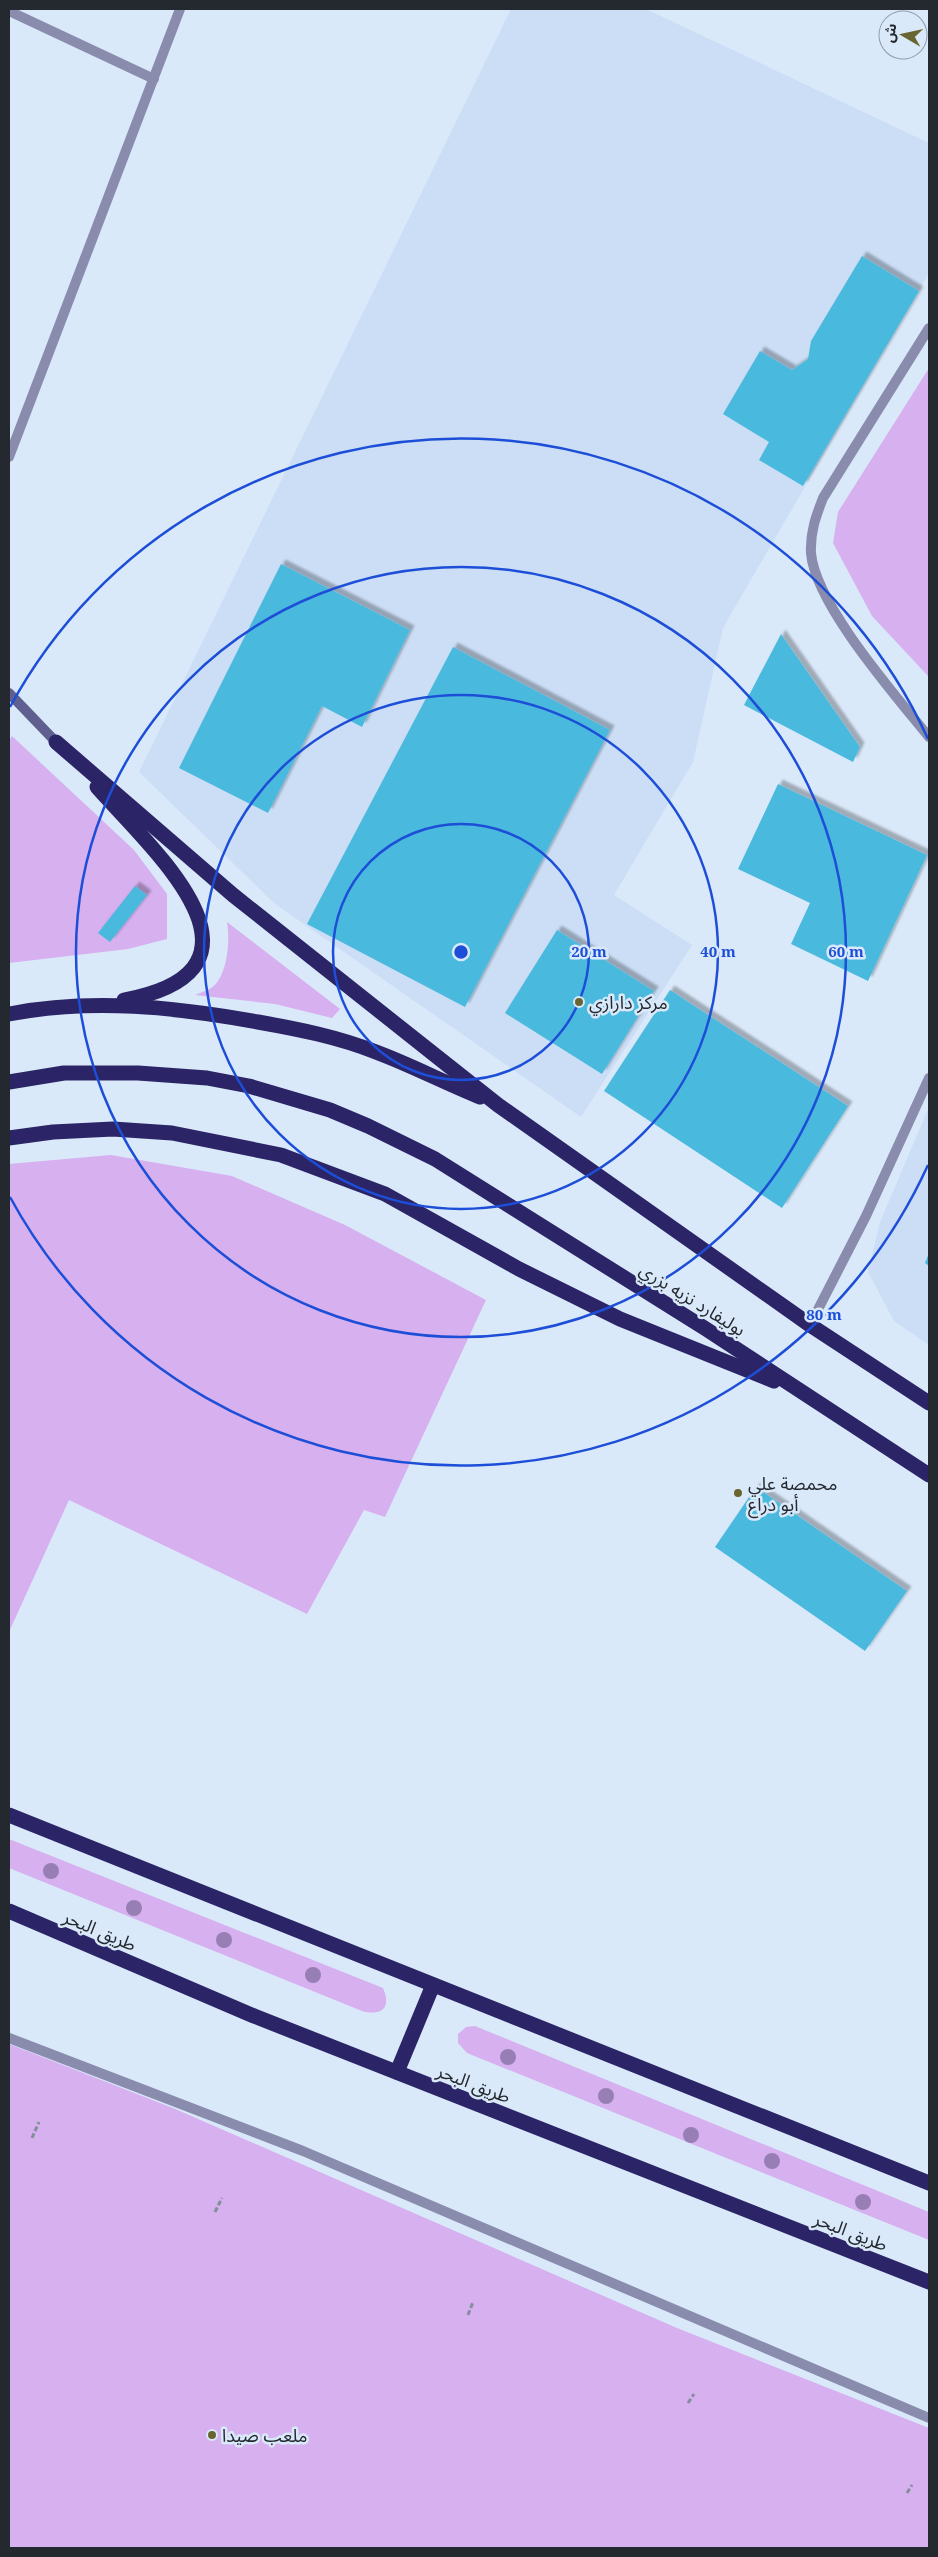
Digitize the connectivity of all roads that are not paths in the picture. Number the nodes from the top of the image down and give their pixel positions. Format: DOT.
graph roads {
  1 [pos="180,9"];
  2 [pos="9,11"];
  3 [pos="154,79"];
  4 [pos="929,328"];
  5 [pos="9,457"];
  6 [pos="9,693"];
  7 [pos="929,737"];
  8 [pos="56,742"];
  9 [pos="91,1006"];
  10 [pos="9,1014"];
  11 [pos="929,1078"];
  12 [pos="9,1082"];
  13 [pos="498,1105"];
  14 [pos="9,1138"];
  15 [pos="810,1325"];
  16 [pos="807,1394"];
  17 [pos="929,1403"];
  18 [pos="929,1475"];
  19 [pos="9,1815"];
  20 [pos="9,1911"];
  21 [pos="433,1985"];
  22 [pos="9,2038"];
  23 [pos="397,2072"];
  24 [pos="929,2183"];
  25 [pos="929,2282"];
  26 [pos="929,2418"];
  1 -- 3 [label="street"];
  2 -- 3 [label="street"];
  3 -- 5 [label="street"];
  4 -- 7 [label="street"];
  6 -- 8 [label="street"];
  8 -- 9 [label="highway"];
  8 -- 13 [label="highway"];
  9 -- 10 [label="highway"];
  9 -- 13 [label="highway"];
  11 -- 15 [label="street"];
  12 -- 16 [label="highway, بوليفارد نزيه بزري"];
  13 -- 15 [label="highway"];
  14 -- 16 [label="highway"];
  15 -- 17 [label="highway"];
  16 -- 18 [label="highway, بوليفارد نزيه بزري"];
  19 -- 21 [label="highway"];
  20 -- 23 [label="highway, طريق البحر"];
  21 -- 23 [label="highway"];
  21 -- 24 [label="highway"];
  22 -- 26 [label="street"];
  23 -- 25 [label="highway, طريق البحر"];
}
